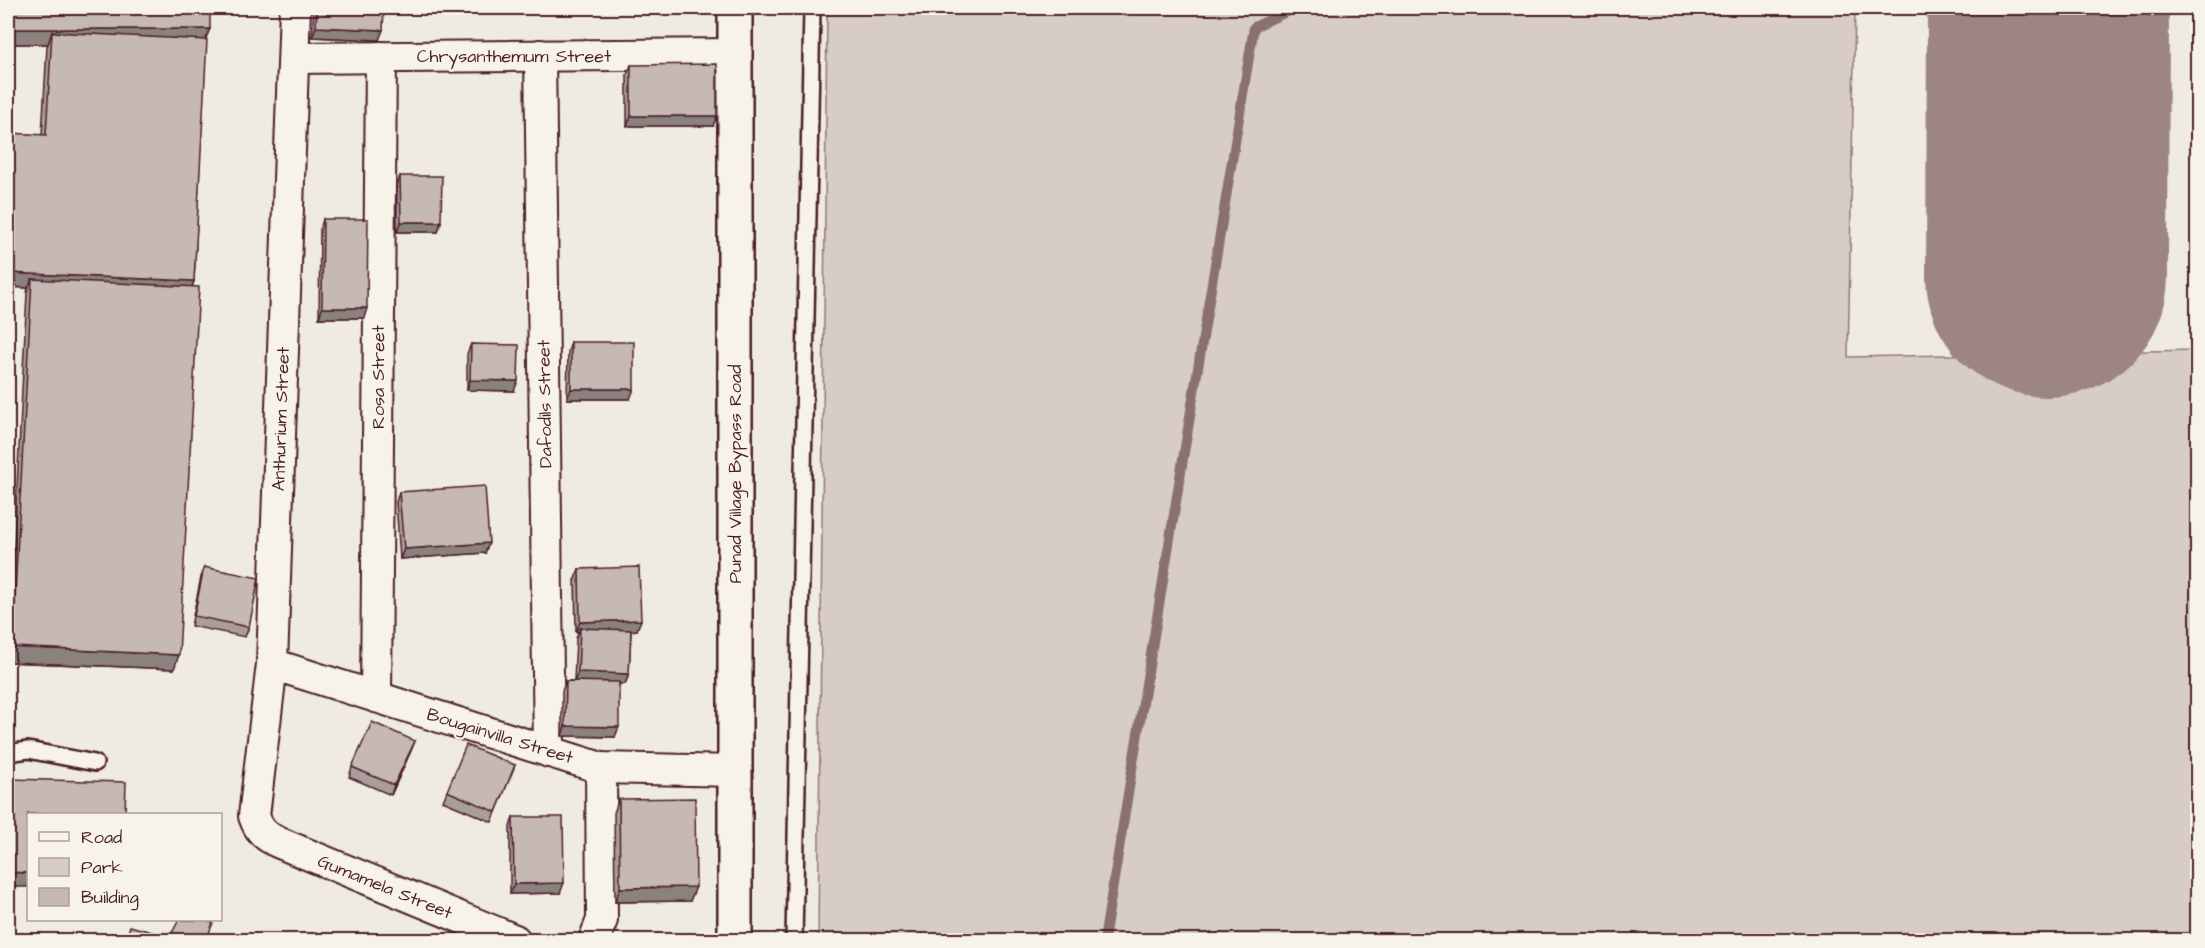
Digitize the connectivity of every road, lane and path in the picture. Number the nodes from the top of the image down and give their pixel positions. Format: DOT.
graph roads {
  1 [pos="295,8"];
  2 [pos="735,8"];
  3 [pos="812,8"];
  4 [pos="735,54"];
  5 [pos="540,55"];
  6 [pos="381,57"];
  7 [pos="294,58"];
  8 [pos="272,664"];
  9 [pos="376,697"];
  10 [pos="549,752"];
  11 [pos="8,753"];
  12 [pos="95,763"];
  13 [pos="601,768"];
  14 [pos="735,771"];
  15 [pos="258,828"];
  16 [pos="515,940"];
  17 [pos="594,940"];
  18 [pos="735,940"];
  19 [pos="794,940"];
  1 -- 7 [label="street, Anthurium Street"];
  2 -- 4 [label="main road, Punad Village Bypass Road"];
  3 -- 19 [label="lane"];
  4 -- 5 [label="street, Chrysanthemum Street"];
  4 -- 14 [label="main road, Punad Village Bypass Road"];
  5 -- 6 [label="street, Chrysanthemum Street"];
  5 -- 10 [label="street, Dafodils Street"];
  6 -- 7 [label="street, Chrysanthemum Street"];
  6 -- 9 [label="street, Rosa Street"];
  7 -- 8 [label="street, Anthurium Street"];
  8 -- 9 [label="street, Bougainvilla Street"];
  8 -- 15 [label="street, Anthurium Street"];
  9 -- 10 [label="street, Bougainvilla Street"];
  10 -- 13 [label="street, Bougainvilla Street"];
  11 -- 12 [label="lane"];
  13 -- 14 [label="street, Bougainvilla Street"];
  13 -- 17 [label="street"];
  14 -- 18 [label="main road, Punad Village Bypass Road"];
  15 -- 16 [label="street, Gumamela Street"];
}
